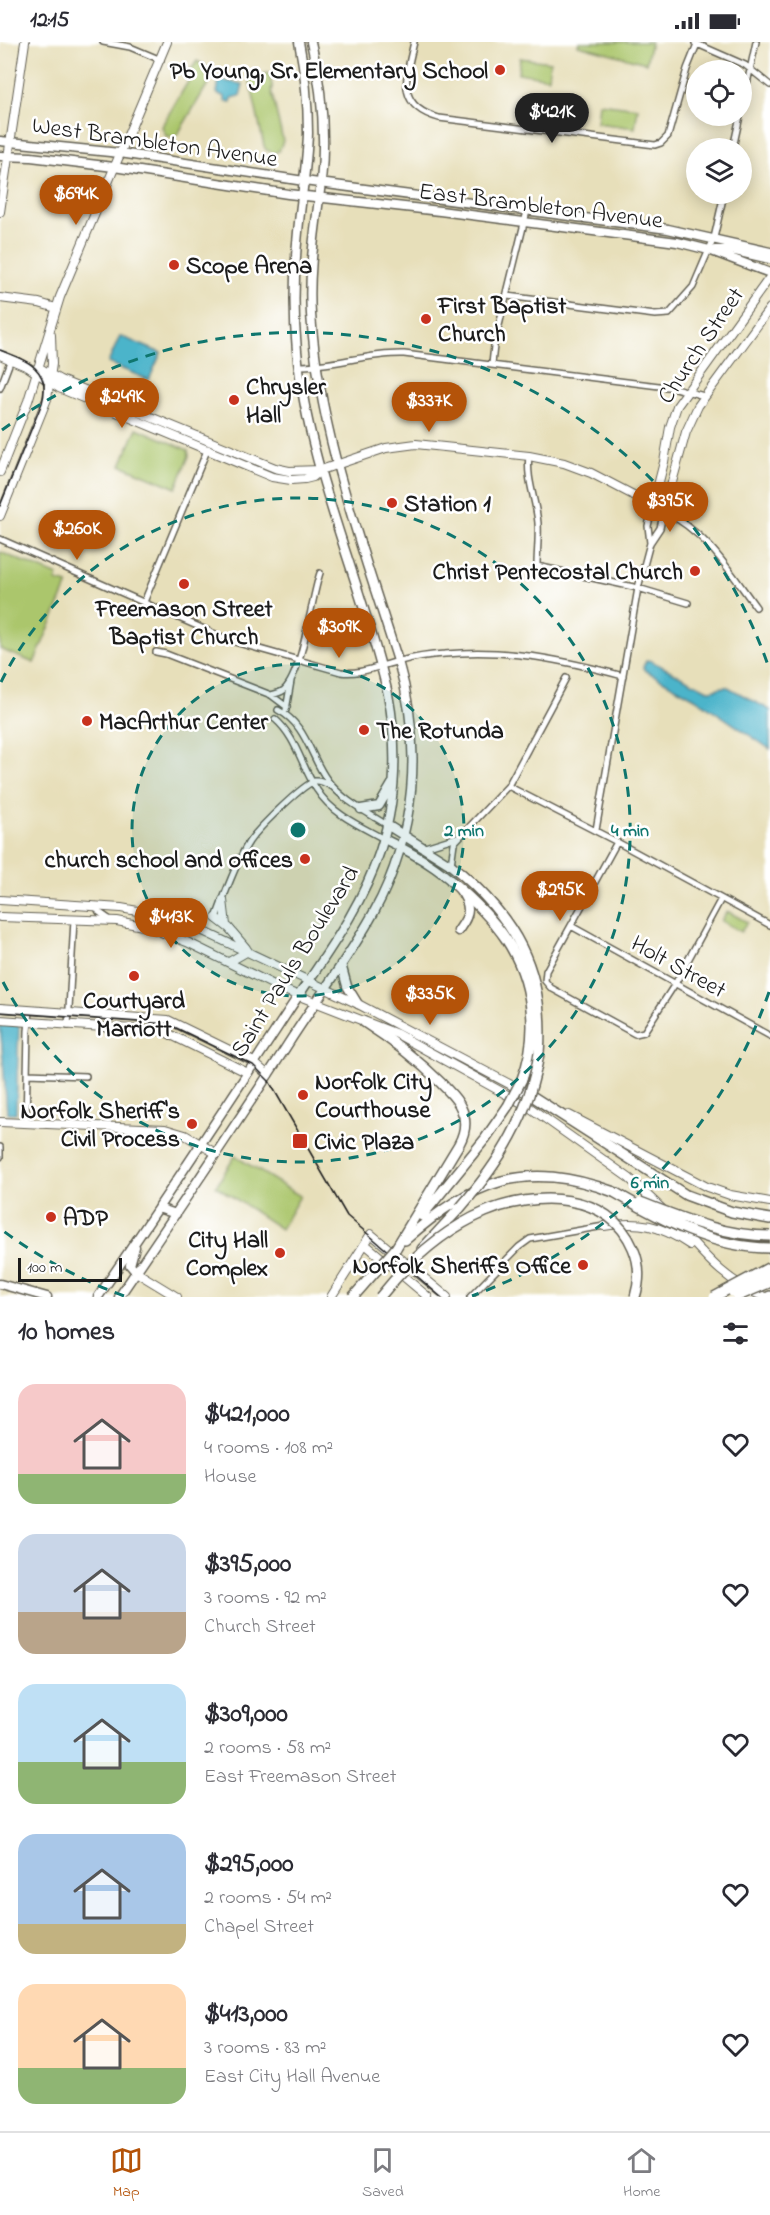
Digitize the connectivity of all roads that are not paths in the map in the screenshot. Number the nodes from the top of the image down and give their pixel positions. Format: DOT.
graph roads {
  1 [pos="25,42"];
  2 [pos="103,42"];
  3 [pos="166,42"];
  4 [pos="299,42"];
  5 [pos="311,42"];
  6 [pos="414,42"];
  7 [pos="756,42"];
  8 [pos="696,43"];
  9 [pos="161,60"];
  10 [pos="731,60"];
  11 [pos="752,60"];
  12 [pos="752,71"];
  13 [pos="770,85"];
  14 [pos="0,141"];
  15 [pos="10,141"];
  16 [pos="120,153"];
  17 [pos="4,155"];
  18 [pos="114,167"];
  19 [pos="304,181"];
  20 [pos="321,183"];
  21 [pos="302,195"];
  22 [pos="319,198"];
  23 [pos="722,204"];
  24 [pos="527,211"];
  25 [pos="0,212"];
  26 [pos="525,222"];
  27 [pos="714,238"];
  28 [pos="709,250"];
  29 [pos="770,252"];
  30 [pos="770,259"];
  31 [pos="770,275"];
  32 [pos="507,296"];
  33 [pos="0,298"];
  34 [pos="56,308"];
  35 [pos="770,308"];
  36 [pos="51,330"];
  37 [pos="0,355"];
  38 [pos="11,360"];
  39 [pos="492,364"];
  40 [pos="316,365"];
  41 [pos="298,366"];
  42 [pos="37,370"];
  43 [pos="50,379"];
  44 [pos="0,388"];
  45 [pos="687,390"];
  46 [pos="704,396"];
  47 [pos="209,446"];
  48 [pos="529,456"];
  49 [pos="335,465"];
  50 [pos="321,470"];
  51 [pos="0,472"];
  52 [pos="653,505"];
  53 [pos="664,511"];
  54 [pos="0,516"];
  55 [pos="0,539"];
  56 [pos="650,543"];
  57 [pos="320,573"];
  58 [pos="638,588"];
  59 [pos="144,602"];
  60 [pos="688,603"];
  61 [pos="756,607"];
  62 [pos="156,652"];
  63 [pos="298,660"];
  64 [pos="398,661"];
  65 [pos="381,666"];
  66 [pos="623,676"];
  67 [pos="566,678"];
  68 [pos="291,679"];
  69 [pos="271,695"];
  70 [pos="286,707"];
  71 [pos="278,710"];
  72 [pos="286,715"];
  73 [pos="275,719"];
  74 [pos="394,778"];
  75 [pos="313,783"];
  76 [pos="508,786"];
  77 [pos="333,787"];
  78 [pos="361,809"];
  79 [pos="387,825"];
  80 [pos="596,830"];
  81 [pos="404,834"];
  82 [pos="458,837"];
  83 [pos="384,839"];
  84 [pos="617,842"];
  85 [pos="400,847"];
  86 [pos="425,847"];
  87 [pos="452,865"];
  88 [pos="452,882"];
  89 [pos="721,899"];
  90 [pos="0,900"];
  91 [pos="224,900"];
  92 [pos="96,906"];
  93 [pos="0,917"];
  94 [pos="216,918"];
  95 [pos="74,920"];
  96 [pos="117,921"];
  97 [pos="226,925"];
  98 [pos="770,925"];
  99 [pos="572,926"];
  100 [pos="458,931"];
  101 [pos="248,951"];
  102 [pos="229,962"];
  103 [pos="342,964"];
  104 [pos="309,981"];
  105 [pos="675,984"];
  106 [pos="325,988"];
  107 [pos="299,996"];
  108 [pos="315,1003"];
  109 [pos="358,1004"];
  110 [pos="0,1008"];
  111 [pos="30,1011"];
  112 [pos="69,1014"];
  113 [pos="0,1020"];
  114 [pos="364,1022"];
  115 [pos="29,1023"];
  116 [pos="68,1026"];
  117 [pos="770,1036"];
  118 [pos="255,1063"];
  119 [pos="248,1073"];
  120 [pos="27,1074"];
  121 [pos="268,1075"];
  122 [pos="86,1076"];
  123 [pos="532,1096"];
  124 [pos="0,1124"];
  125 [pos="26,1124"];
  126 [pos="202,1144"];
  127 [pos="0,1147"];
  128 [pos="217,1154"];
  129 [pos="0,1156"];
  130 [pos="614,1192"];
  131 [pos="770,1202"];
  132 [pos="158,1208"];
  133 [pos="176,1214"];
  134 [pos="770,1219"];
  135 [pos="604,1226"];
  136 [pos="141,1233"];
  137 [pos="770,1236"];
  138 [pos="365,1244"];
  139 [pos="396,1248"];
  140 [pos="770,1248"];
  141 [pos="700,1252"];
  142 [pos="412,1260"];
  143 [pos="770,1267"];
  144 [pos="136,1272"];
  145 [pos="770,1275"];
  146 [pos="1,1282"];
  147 [pos="770,1283"];
  148 [pos="47,1297"];
  149 [pos="98,1297"];
  150 [pos="119,1297"];
  151 [pos="177,1297"];
  152 [pos="331,1297"];
  153 [pos="353,1297"];
  154 [pos="380,1297"];
  155 [pos="428,1297"];
  156 [pos="447,1297"];
  157 [pos="470,1297"];
  158 [pos="635,1297"];
  159 [pos="714,1297"];
  160 [pos="719,1297"];
  161 [pos="737,1297"];
  162 [pos="768,1297"];
  1 -- 15 [label="main road"];
  2 -- 9 [label="street"];
  3 -- 9 [label="main road"];
  4 -- 19 [label="main road, Saint Pauls Boulevard"];
  5 -- 20 [label="main road, Saint Pauls Boulevard"];
  6 -- 8 [label="street"];
  7 -- 11 [label="street"];
  8 -- 10 [label="street"];
  9 -- 16 [label="main road"];
  12 -- 13 [label="street"];
  14 -- 15 [label="main road, West Brambleton Avenue"];
  15 -- 16 [label="main road, West Brambleton Avenue"];
  15 -- 17 [label="main road"];
  16 -- 18 [label="main road"];
  16 -- 19 [label="main road, West Brambleton Avenue"];
  17 -- 18 [label="main road, West Brambleton Avenue"];
  17 -- 25 [label="main road"];
  18 -- 21 [label="main road, West Brambleton Avenue"];
  18 -- 34 [label="main road"];
  19 -- 20 [label="main road, East Brambleton Avenue"];
  19 -- 21 [label="main road, Saint Pauls Boulevard"];
  20 -- 22 [label="main road, Saint Pauls Boulevard"];
  20 -- 24 [label="main road, East Brambleton Avenue"];
  21 -- 22 [label="main road, East Brambleton Avenue"];
  21 -- 41 [label="main road, Saint Pauls Boulevard"];
  22 -- 26 [label="main road, East Brambleton Avenue"];
  22 -- 40 [label="main road, Saint Pauls Boulevard"];
  23 -- 27 [label="street"];
  24 -- 26 [label="street"];
  24 -- 27 [label="main road, East Brambleton Avenue"];
  26 -- 28 [label="main road, East Brambleton Avenue"];
  26 -- 32 [label="street"];
  27 -- 28 [label="street"];
  27 -- 29 [label="main road, East Brambleton Avenue"];
  28 -- 30 [label="main road"];
  28 -- 31 [label="main road, East Brambleton Avenue"];
  28 -- 32 [label="street"];
  31 -- 45 [label="main road, Church Street"];
  32 -- 39 [label="street"];
  33 -- 34 [label="main road"];
  34 -- 36 [label="main road"];
  35 -- 46 [label="main road, Church Street"];
  36 -- 42 [label="main road"];
  36 -- 43 [label="main road"];
  37 -- 38 [label="main road"];
  38 -- 42 [label="main road"];
  38 -- 44 [label="street"];
  39 -- 40 [label="street"];
  39 -- 45 [label="street"];
  40 -- 41 [label="street"];
  40 -- 49 [label="main road, Saint Pauls Boulevard"];
  41 -- 50 [label="main road, Saint Pauls Boulevard"];
  42 -- 43 [label="main road"];
  42 -- 51 [label="main road"];
  43 -- 47 [label="main road"];
  43 -- 54 [label="main road"];
  45 -- 46 [label="street"];
  45 -- 52 [label="main road, Church Street"];
  46 -- 53 [label="main road, Church Street"];
  47 -- 50 [label="main road"];
  47 -- 59 [label="street"];
  48 -- 49 [label="main road"];
  48 -- 52 [label="main road"];
  48 -- 58 [label="street"];
  49 -- 50 [label="main road"];
  49 -- 64 [label="main road, Saint Pauls Boulevard"];
  50 -- 65 [label="main road, Saint Pauls Boulevard"];
  52 -- 53 [label="main road"];
  52 -- 56 [label="street, Church Street"];
  53 -- 56 [label="street, Church Street"];
  53 -- 61 [label="street"];
  55 -- 59 [label="street"];
  56 -- 58 [label="street, Church Street"];
  57 -- 63 [label="street"];
  58 -- 60 [label="street"];
  58 -- 66 [label="street, Church Street"];
  59 -- 63 [label="street"];
  62 -- 69 [label="street"];
  63 -- 65 [label="street"];
  63 -- 68 [label="street"];
  64 -- 65 [label="street"];
  64 -- 66 [label="street"];
  64 -- 81 [label="main road, Saint Pauls Boulevard"];
  65 -- 74 [label="main road, Saint Pauls Boulevard"];
  66 -- 80 [label="street, Church Street"];
  67 -- 76 [label="street"];
  68 -- 69 [label="street"];
  68 -- 70 [label="street"];
  69 -- 70 [label="street"];
  70 -- 72 [label="street"];
  71 -- 72 [label="street"];
  72 -- 77 [label="street"];
  73 -- 75 [label="street"];
  74 -- 78 [label="main road"];
  74 -- 79 [label="main road, Saint Pauls Boulevard"];
  75 -- 77 [label="street"];
  75 -- 83 [label="street"];
  75 -- 91 [label="street"];
  76 -- 80 [label="street"];
  76 -- 82 [label="street"];
  77 -- 78 [label="street"];
  78 -- 79 [label="street"];
  79 -- 81 [label="main road"];
  79 -- 83 [label="main road, Saint Pauls Boulevard"];
  80 -- 84 [label="street"];
  81 -- 85 [label="main road, Saint Pauls Boulevard"];
  81 -- 86 [label="main road"];
  82 -- 86 [label="street"];
  82 -- 87 [label="street"];
  83 -- 85 [label="main road"];
  83 -- 104 [label="main road, Saint Pauls Boulevard"];
  84 -- 89 [label="street"];
  84 -- 99 [label="street"];
  85 -- 88 [label="main road"];
  85 -- 103 [label="main road, Saint Pauls Boulevard"];
  86 -- 87 [label="main road"];
  87 -- 142 [label="highway, bridge"];
  88 -- 100 [label="main road"];
  88 -- 139 [label="highway, bridge"];
  89 -- 98 [label="street"];
  89 -- 105 [label="street"];
  90 -- 92 [label="main road"];
  91 -- 94 [label="street"];
  91 -- 97 [label="main road"];
  92 -- 96 [label="street"];
  92 -- 101 [label="main road"];
  93 -- 95 [label="main road"];
  94 -- 97 [label="main road"];
  95 -- 96 [label="main road"];
  95 -- 112 [label="street"];
  96 -- 102 [label="main road"];
  97 -- 101 [label="main road"];
  99 -- 105 [label="street, Holt Street"];
  99 -- 105 [label="street"];
  101 -- 102 [label="main road"];
  101 -- 104 [label="main road"];
  102 -- 107 [label="main road"];
  103 -- 106 [label="main road, Saint Pauls Boulevard"];
  103 -- 109 [label="main road"];
  104 -- 106 [label="main road"];
  104 -- 107 [label="main road, Saint Pauls Boulevard"];
  105 -- 117 [label="street, Holt Street"];
  106 -- 108 [label="main road, Saint Pauls Boulevard"];
  106 -- 109 [label="main road"];
  107 -- 108 [label="main road"];
  107 -- 118 [label="main road, Saint Pauls Boulevard"];
  108 -- 114 [label="main road"];
  108 -- 121 [label="main road, Saint Pauls Boulevard"];
  109 -- 123 [label="main road"];
  110 -- 111 [label="main road"];
  111 -- 112 [label="main road"];
  111 -- 115 [label="street"];
  112 -- 116 [label="street"];
  112 -- 118 [label="main road"];
  113 -- 115 [label="main road"];
  114 -- 139 [label="highway"];
  114 -- 141 [label="main road"];
  115 -- 116 [label="main road"];
  115 -- 120 [label="street"];
  116 -- 119 [label="main road"];
  118 -- 119 [label="main road, Saint Pauls Boulevard"];
  118 -- 121 [label="main road"];
  119 -- 126 [label="main road, Saint Pauls Boulevard"];
  120 -- 122 [label="street"];
  120 -- 125 [label="street"];
  121 -- 128 [label="main road, Saint Pauls Boulevard"];
  123 -- 131 [label="main road"];
  123 -- 134 [label="highway"];
  124 -- 125 [label="main road"];
  125 -- 126 [label="main road"];
  126 -- 128 [label="main road"];
  126 -- 132 [label="main road, Saint Pauls Boulevard"];
  127 -- 129 [label="street"];
  128 -- 133 [label="main road, Saint Pauls Boulevard"];
  130 -- 137 [label="highway, bridge"];
  130 -- 139 [label="highway"];
  130 -- 140 [label="highway, bridge"];
  132 -- 133 [label="main road"];
  132 -- 136 [label="main road, Saint Pauls Boulevard"];
  133 -- 144 [label="main road, Saint Pauls Boulevard"];
  135 -- 141 [label="main road"];
  135 -- 157 [label="street"];
  136 -- 144 [label="main road"];
  136 -- 149 [label="main road, Saint Pauls Boulevard"];
  138 -- 152 [label="main road"];
  138 -- 155 [label="main road"];
  138 -- 156 [label="main road"];
  139 -- 153 [label="highway, bridge"];
  141 -- 162 [label="main road"];
  142 -- 154 [label="highway, bridge"];
  142 -- 158 [label="highway, bridge"];
  143 -- 159 [label="highway, bridge"];
  144 -- 150 [label="main road, Saint Pauls Boulevard"];
  144 -- 151 [label="main road"];
  145 -- 160 [label="main road, bridge"];
  146 -- 148 [label="main road"];
  147 -- 161 [label="main road, bridge"];
}
